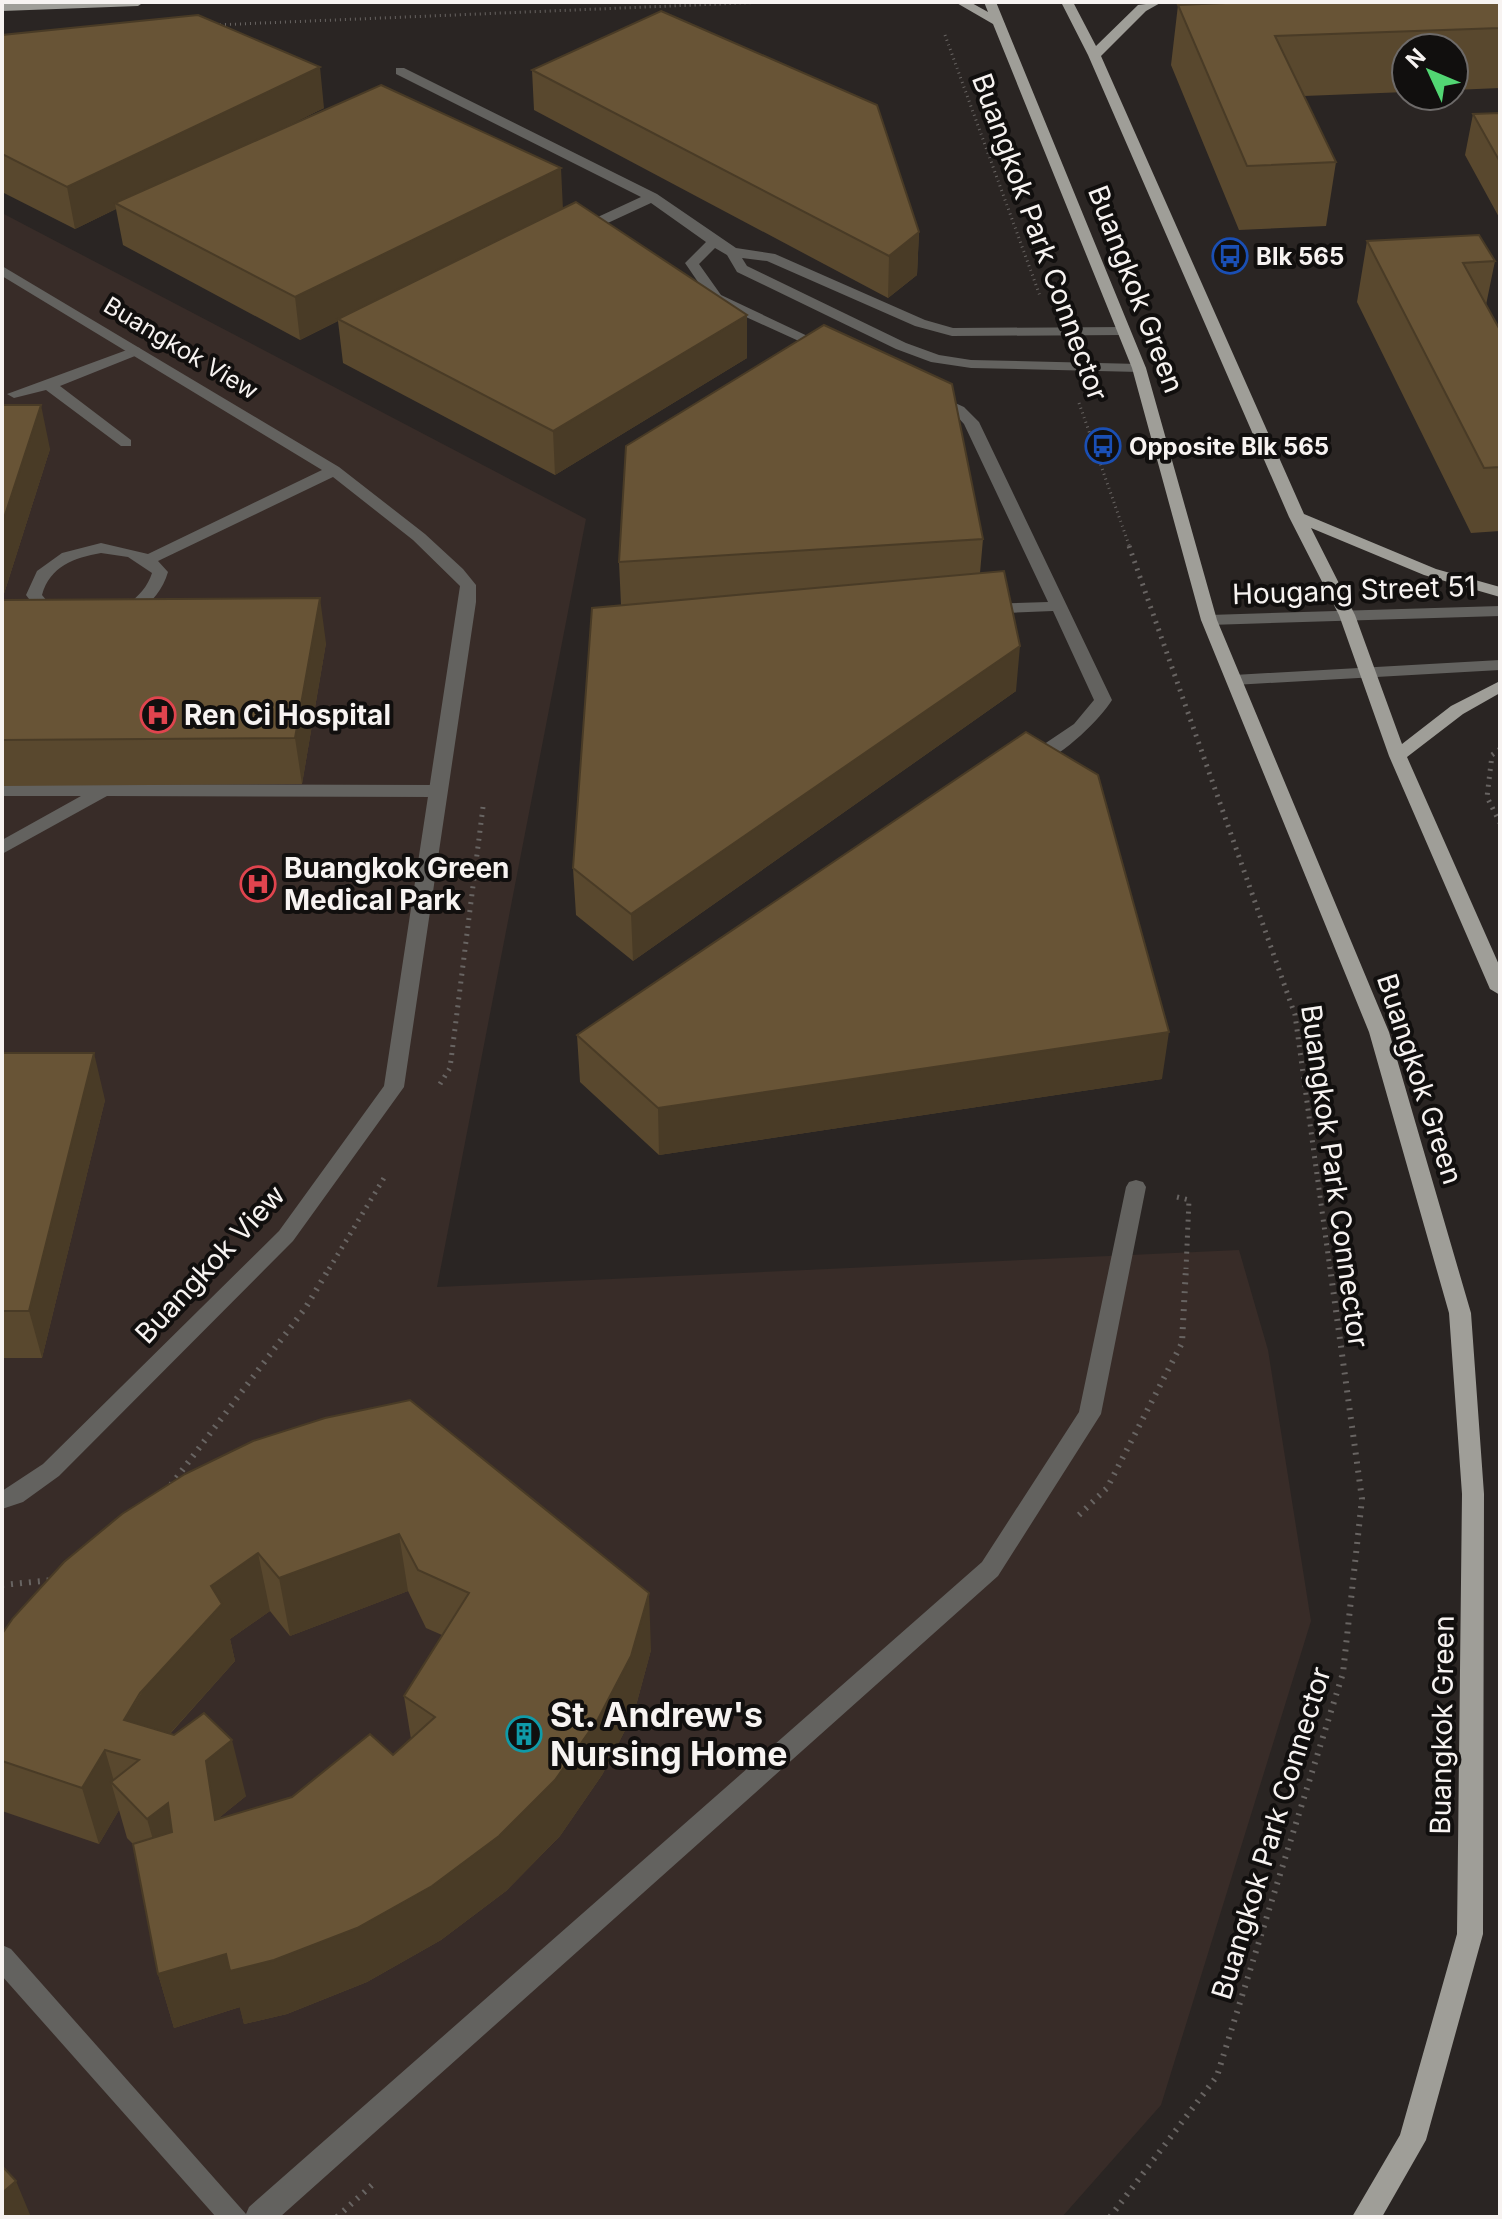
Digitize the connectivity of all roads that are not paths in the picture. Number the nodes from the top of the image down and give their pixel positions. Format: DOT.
graph roads {
  1 [pos="138,2"];
  2 [pos="961,2"];
  3 [pos="990,2"];
  4 [pos="1067,2"];
  5 [pos="1156,2"];
  6 [pos="2,7"];
  7 [pos="998,22"];
  8 [pos="1094,55"];
  9 [pos="400,71"];
  10 [pos="440,91"];
  11 [pos="425,97"];
  12 [pos="652,197"];
  13 [pos="569,236"];
  14 [pos="714,242"];
  15 [pos="732,252"];
  16 [pos="2,270"];
  17 [pos="1123,331"];
  18 [pos="135,351"];
  19 [pos="845,357"];
  20 [pos="1139,368"];
  21 [pos="49,385"];
  22 [pos="916,390"];
  23 [pos="14,394"];
  24 [pos="126,443"];
  25 [pos="334,470"];
  26 [pos="1297,517"];
  27 [pos="149,559"];
  28 [pos="1500,592"];
  29 [pos="1060,606"];
  30 [pos="966,610"];
  31 [pos="1500,611"];
  32 [pos="1347,615"];
  33 [pos="1209,620"];
  34 [pos="1500,665"];
  35 [pos="1366,672"];
  36 [pos="1234,680"];
  37 [pos="1500,686"];
  38 [pos="1398,756"];
  39 [pos="1013,770"];
  40 [pos="2,790"];
  41 [pos="437,791"];
  42 [pos="101,792"];
  43 [pos="2,848"];
  44 [pos="1500,989"];
  45 [pos="1136,1187"];
  46 [pos="2,1500"];
  47 [pos="2,1957"];
  48 [pos="234,2217"];
  49 [pos="259,2217"];
  50 [pos="1366,2217"];
  1 -- 6 [label="main road"];
  2 -- 7 [label="main road"];
  3 -- 7 [label="main road, Buangkok Green"];
  4 -- 8 [label="main road, Buangkok Green"];
  5 -- 8 [label="main road"];
  7 -- 17 [label="main road, Buangkok Green"];
  8 -- 26 [label="main road, Buangkok Green"];
  9 -- 10 [label="street"];
  10 -- 11 [label="street"];
  10 -- 12 [label="street"];
  12 -- 13 [label="street"];
  12 -- 14 [label="street"];
  14 -- 15 [label="street"];
  14 -- 19 [label="street"];
  15 -- 17 [label="street"];
  15 -- 20 [label="street"];
  16 -- 18 [label="street, Buangkok View"];
  17 -- 20 [label="main road, Buangkok Green"];
  18 -- 21 [label="street"];
  18 -- 25 [label="street, Buangkok View"];
  20 -- 33 [label="main road, Buangkok Green"];
  21 -- 23 [label="street"];
  21 -- 24 [label="street"];
  22 -- 29 [label="street"];
  25 -- 27 [label="street"];
  25 -- 41 [label="street, Buangkok View"];
  26 -- 28 [label="main road"];
  26 -- 32 [label="main road, Buangkok Green"];
  27 -- 27 [label="street"];
  29 -- 30 [label="street"];
  29 -- 39 [label="street"];
  31 -- 32 [label="street, Hougang Street 51"];
  32 -- 33 [label="street, Hougang Street 51"];
  32 -- 35 [label="main road, Buangkok Green"];
  33 -- 36 [label="main road, Buangkok Green"];
  34 -- 35 [label="street"];
  35 -- 36 [label="street"];
  35 -- 38 [label="main road, Buangkok Green"];
  36 -- 50 [label="main road, Buangkok Green"];
  37 -- 38 [label="main road"];
  38 -- 44 [label="main road, Buangkok Green"];
  40 -- 42 [label="street"];
  41 -- 42 [label="street"];
  41 -- 46 [label="street, Buangkok View"];
  42 -- 43 [label="street"];
  45 -- 49 [label="street"];
  47 -- 48 [label="street"];
}
